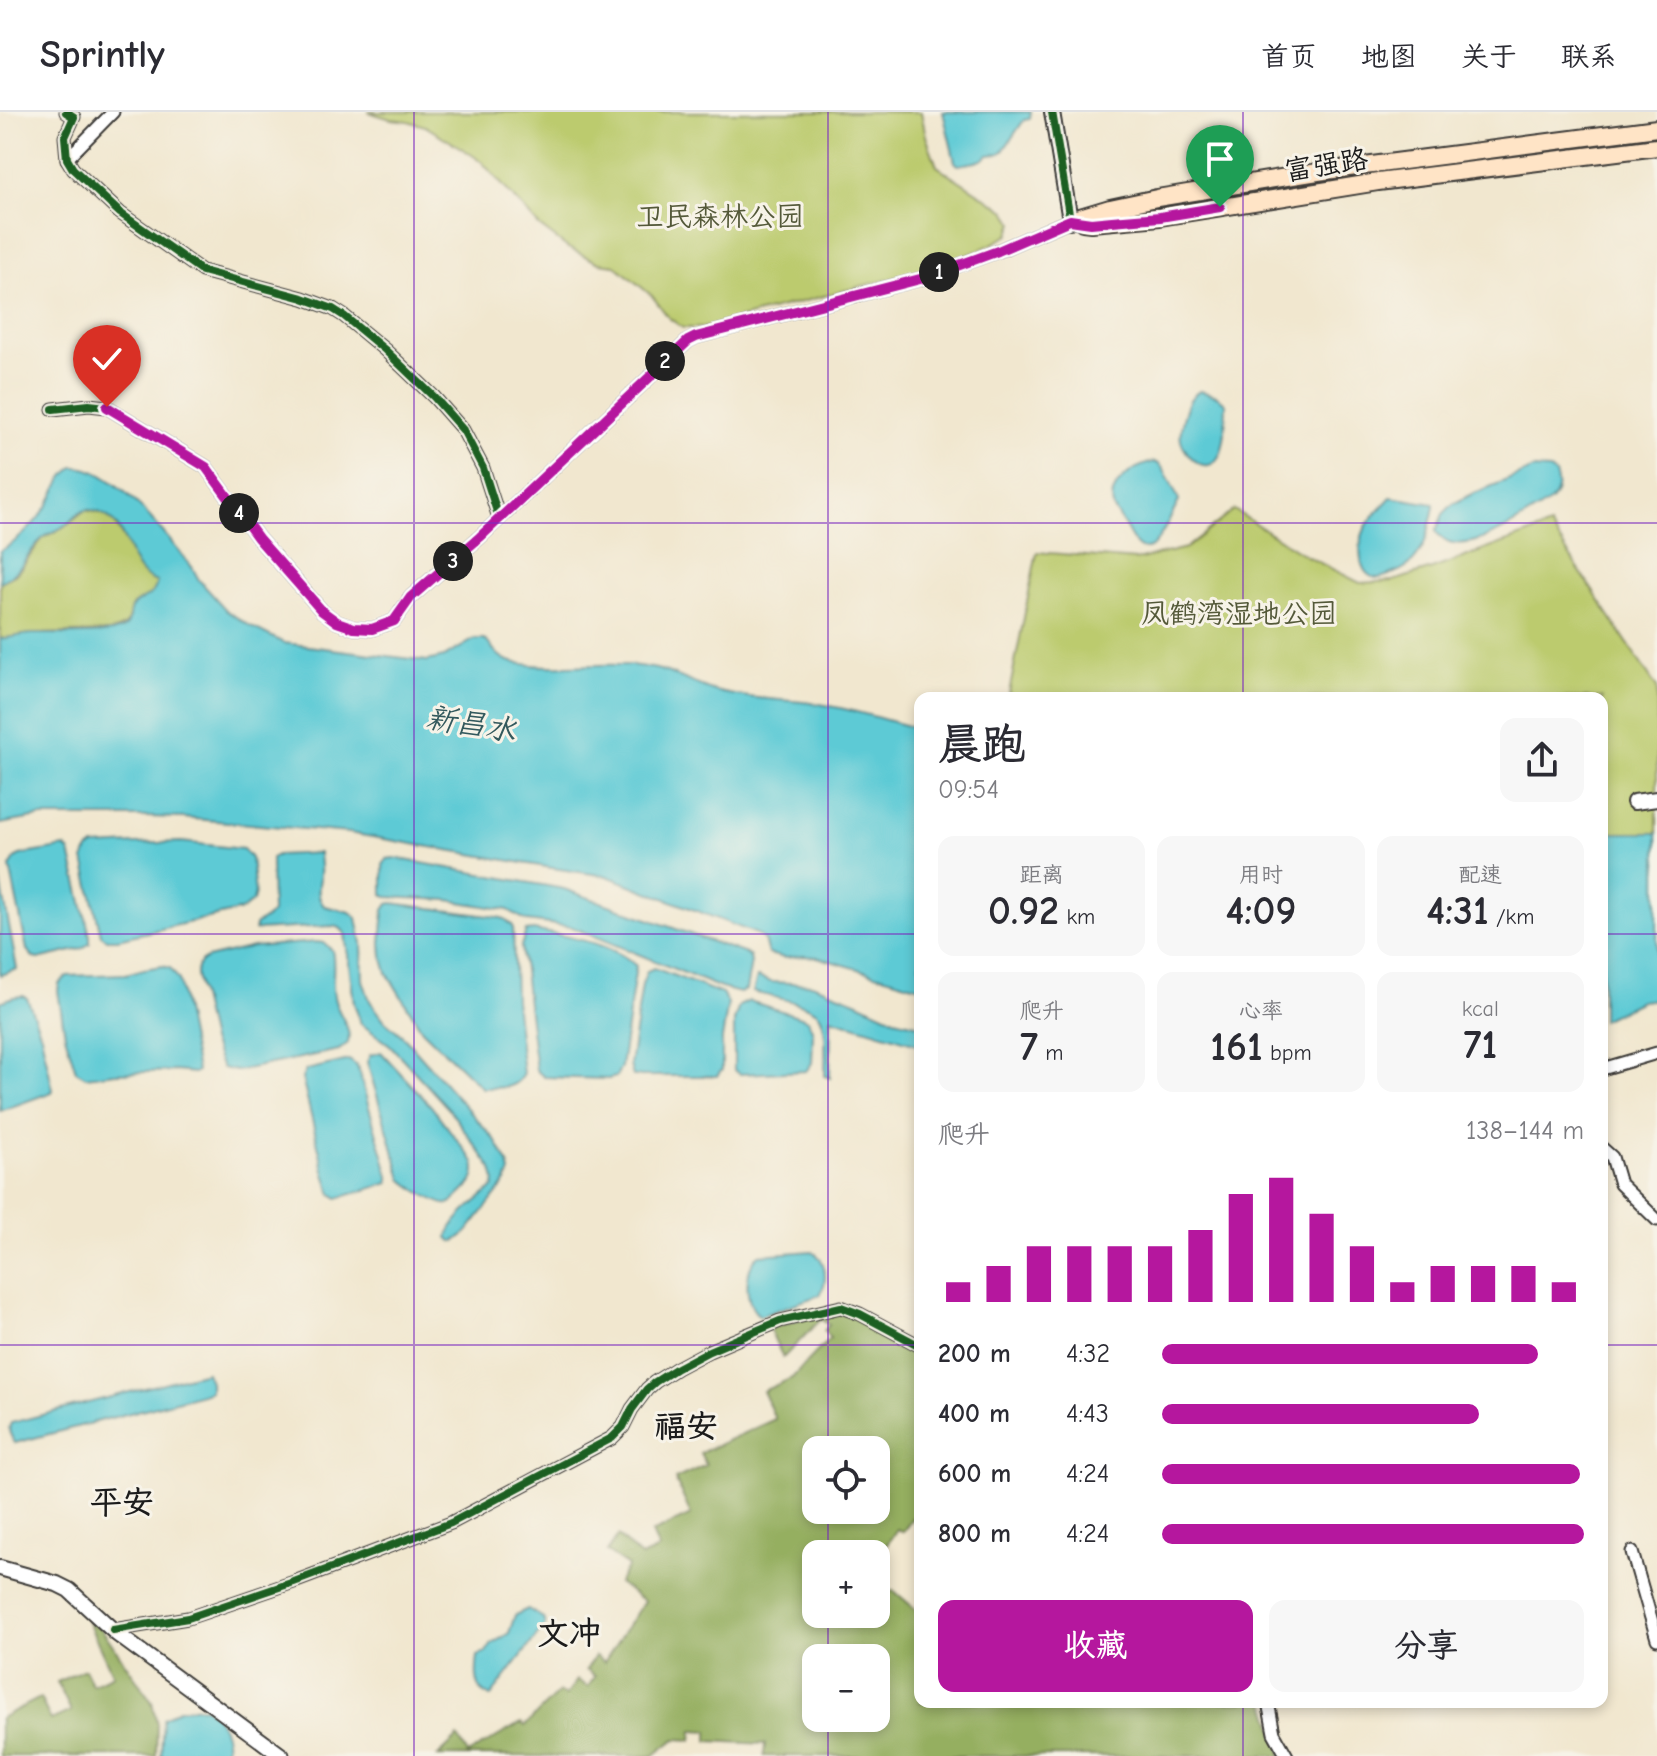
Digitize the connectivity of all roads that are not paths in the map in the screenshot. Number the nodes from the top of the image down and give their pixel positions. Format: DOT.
graph roads {
  1 [pos="66,112"];
  2 [pos="113,112"];
  3 [pos="1052,112"];
  4 [pos="1657,128"];
  5 [pos="1657,147"];
  6 [pos="67,159"];
  7 [pos="1070,220"];
  8 [pos="53,409"];
  9 [pos="499,518"];
  10 [pos="1657,799"];
  11 [pos="1634,802"];
  12 [pos="1657,1053"];
  13 [pos="1608,1067"];
  14 [pos="1608,1153"];
  15 [pos="1657,1220"];
  16 [pos="914,1343"];
  17 [pos="1632,1552"];
  18 [pos="0,1568"];
  19 [pos="113,1630"];
  20 [pos="1657,1639"];
  21 [pos="1269,1708"];
  22 [pos="282,1756"];
  23 [pos="1287,1756"];
  1 -- 6 [label="street"];
  2 -- 6 [label="street"];
  3 -- 7 [label="street"];
  4 -- 7 [label="main road, 富强路"];
  5 -- 7 [label="main road, 富强路"];
  6 -- 9 [label="street"];
  7 -- 9 [label="street"];
  8 -- 9 [label="street"];
  10 -- 11 [label="street"];
  12 -- 13 [label="street"];
  14 -- 15 [label="street"];
  16 -- 19 [label="street"];
  17 -- 20 [label="street"];
  18 -- 19 [label="street"];
  19 -- 22 [label="street"];
  21 -- 23 [label="street"];
}
